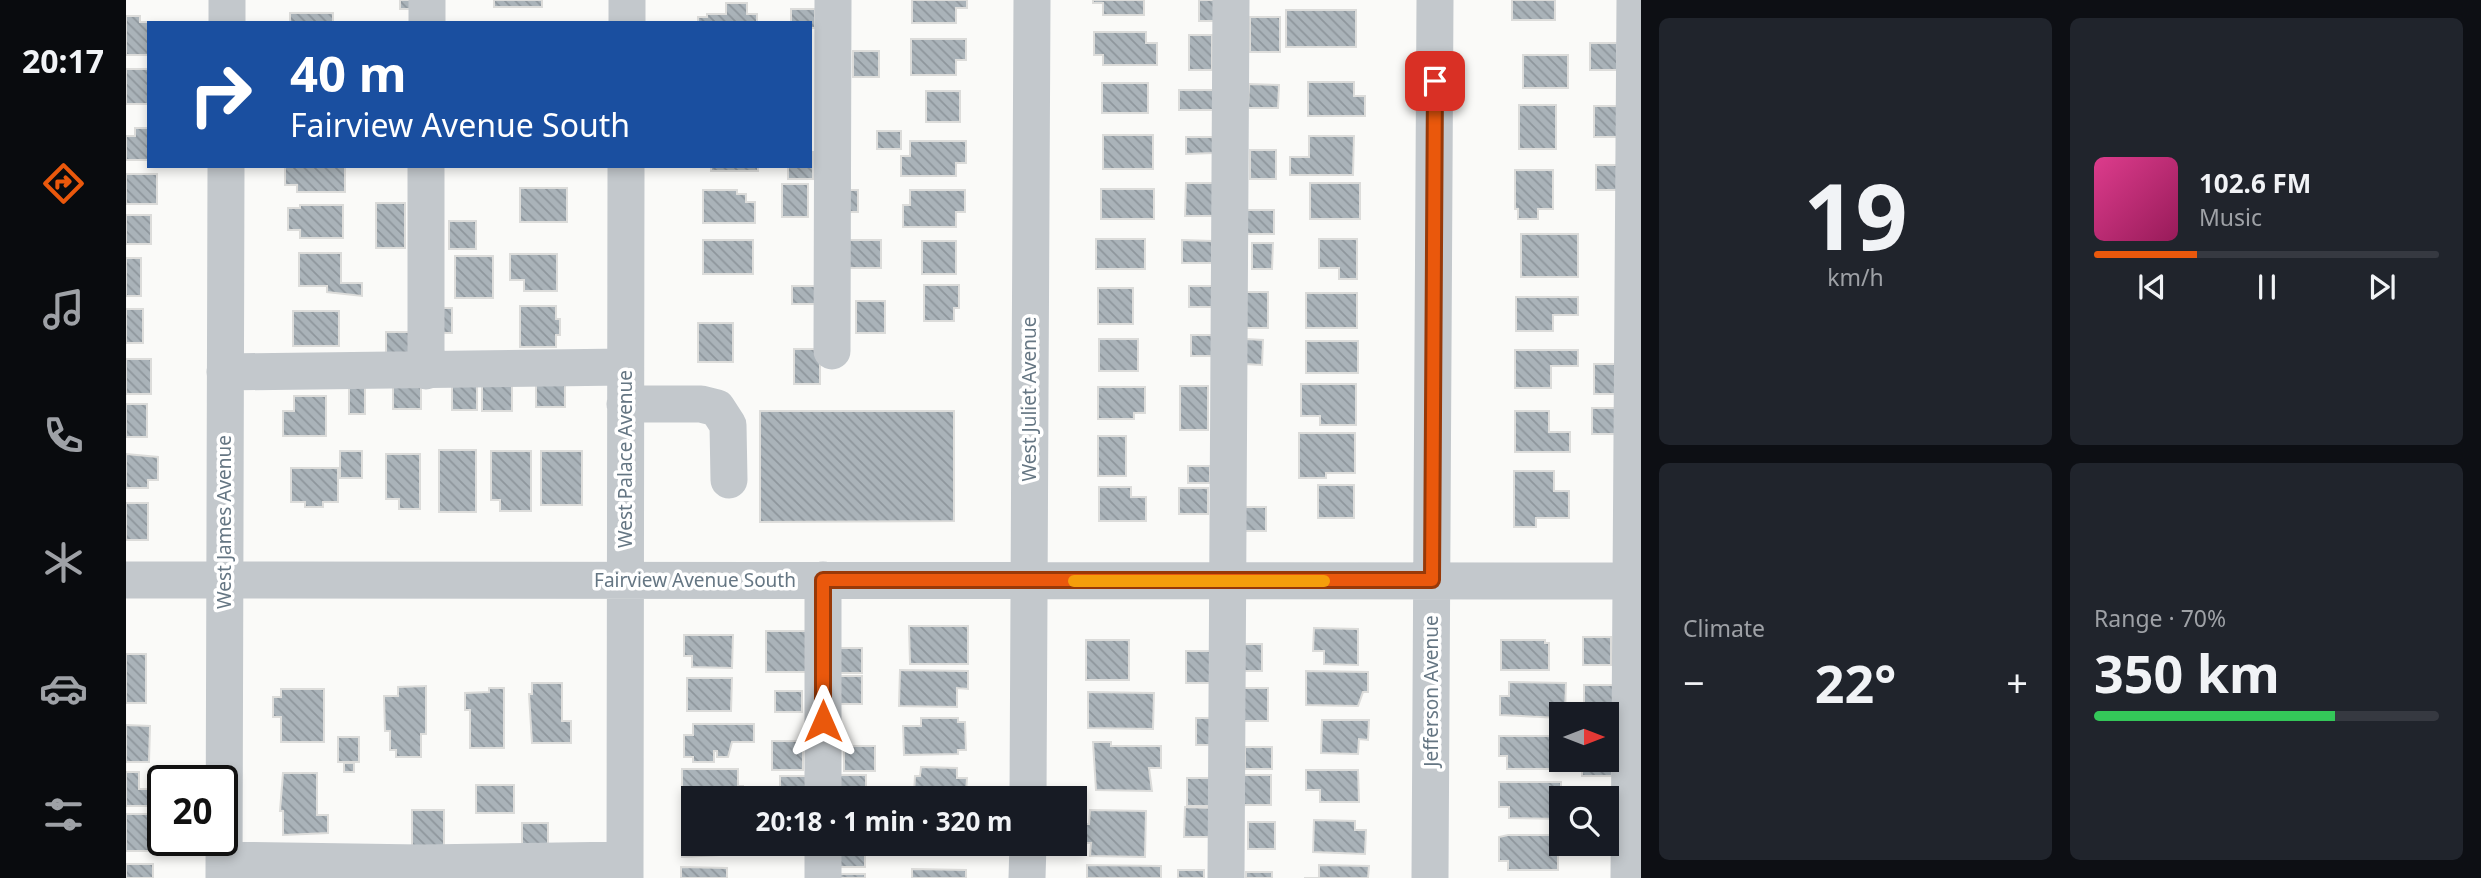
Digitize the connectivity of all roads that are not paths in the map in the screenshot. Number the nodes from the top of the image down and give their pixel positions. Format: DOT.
graph roads {
  1 [pos="227,0"];
  2 [pos="427,0"];
  3 [pos="627,0"];
  4 [pos="833,0"];
  5 [pos="1032,0"];
  6 [pos="1231,0"];
  7 [pos="1435,0"];
  8 [pos="1635,0"];
  9 [pos="227,21"];
  10 [pos="427,21"];
  11 [pos="627,21"];
  12 [pos="226,168"];
  13 [pos="426,168"];
  14 [pos="626,168"];
  15 [pos="832,351"];
  16 [pos="625,367"];
  17 [pos="425,371"];
  18 [pos="225,372"];
  19 [pos="625,404"];
  20 [pos="729,480"];
  21 [pos="126,580"];
  22 [pos="225,580"];
  23 [pos="626,580"];
  24 [pos="823,580"];
  25 [pos="1432,580"];
  26 [pos="1028,581"];
  27 [pos="1227,581"];
  28 [pos="1635,581"];
  29 [pos="823,786"];
  30 [pos="1028,786"];
  31 [pos="823,856"];
  32 [pos="1028,856"];
  33 [pos="224,869"];
  34 [pos="625,869"];
  35 [pos="421,870"];
  36 [pos="823,878"];
  37 [pos="1027,878"];
  38 [pos="1226,878"];
  39 [pos="1430,878"];
  40 [pos="1629,878"];
  1 -- 9 [label="street"];
  2 -- 10 [label="street"];
  3 -- 11 [label="street"];
  4 -- 15 [label="street"];
  5 -- 26 [label="street, West Juliet Avenue"];
  6 -- 27 [label="street"];
  7 -- 25 [label="street, Jefferson Avenue"];
  8 -- 28 [label="street"];
  12 -- 18 [label="street, West James Avenue"];
  13 -- 17 [label="street"];
  14 -- 16 [label="street, West Palace Avenue"];
  16 -- 17 [label="street"];
  16 -- 19 [label="street, West Palace Avenue"];
  17 -- 18 [label="street"];
  18 -- 22 [label="street, West James Avenue"];
  19 -- 20 [label="street"];
  19 -- 23 [label="street, West Palace Avenue"];
  21 -- 22 [label="street, Fairview Avenue South"];
  22 -- 23 [label="street, Fairview Avenue South"];
  22 -- 33 [label="street, West James Avenue"];
  23 -- 24 [label="street, Fairview Avenue South"];
  23 -- 34 [label="street, West Palace Avenue"];
  24 -- 26 [label="street, Fairview Avenue South"];
  24 -- 29 [label="street"];
  25 -- 27 [label="street, Fairview Avenue South"];
  25 -- 28 [label="street, Fairview Avenue South"];
  25 -- 39 [label="street, Jefferson Avenue"];
  26 -- 27 [label="street, Fairview Avenue South"];
  26 -- 30 [label="street, West Juliet Avenue"];
  27 -- 38 [label="street"];
  28 -- 40 [label="street"];
  31 -- 36 [label="street"];
  32 -- 37 [label="street"];
  33 -- 35 [label="street"];
  34 -- 35 [label="street"];
}
